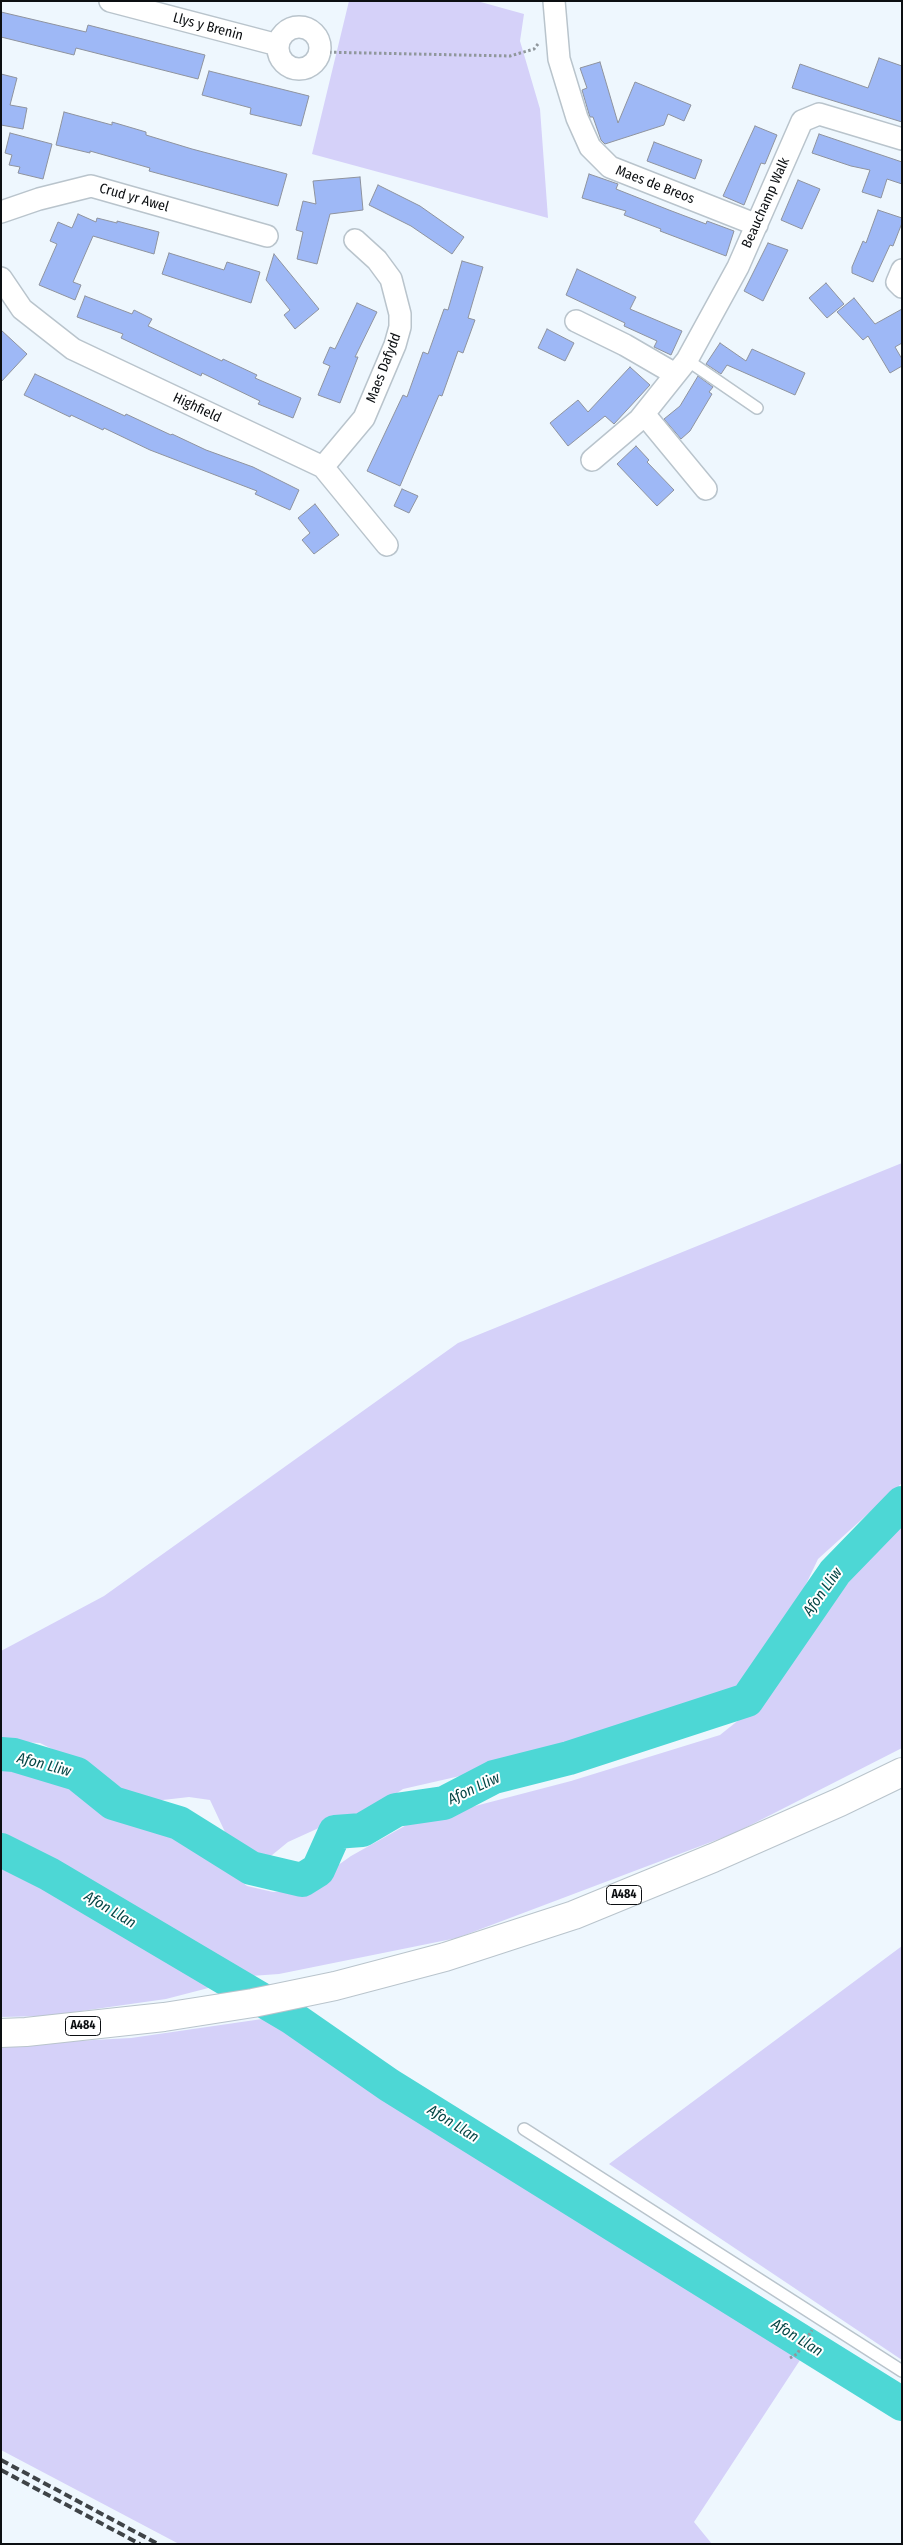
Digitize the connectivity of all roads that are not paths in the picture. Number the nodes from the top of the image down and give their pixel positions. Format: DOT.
graph roads {
  1 [pos="110,1"];
  2 [pos="554,9"];
  3 [pos="278,45"];
  4 [pos="902,139"];
  5 [pos="1,212"];
  6 [pos="757,225"];
  7 [pos="267,236"];
  8 [pos="355,240"];
  9 [pos="902,270"];
  10 [pos="1,278"];
  11 [pos="902,287"];
  12 [pos="576,321"];
  13 [pos="681,367"];
  14 [pos="757,408"];
  15 [pos="644,414"];
  16 [pos="592,460"];
  17 [pos="322,467"];
  18 [pos="706,489"];
  19 [pos="387,545"];
  20 [pos="902,1772"];
  21 [pos="1,2033"];
  22 [pos="524,2129"];
  23 [pos="902,2371"];
  1 -- 3 [label="street, Llys y Brenin"];
  2 -- 6 [label="street, Maes de Breos"];
  3 -- 3 [label="street"];
  4 -- 6 [label="street, Beauchamp Walk"];
  5 -- 7 [label="street, Crud yr Awel"];
  6 -- 13 [label="street, Beauchamp Walk"];
  8 -- 17 [label="street, Maes Dafydd"];
  9 -- 11 [label="street"];
  10 -- 17 [label="street, Highfield"];
  12 -- 13 [label="street"];
  13 -- 14 [label="lane"];
  13 -- 15 [label="street, Beauchamp Walk"];
  15 -- 16 [label="street, Beauchamp Walk"];
  15 -- 18 [label="street"];
  17 -- 19 [label="street, Highfield"];
  20 -- 21 [label="main road, A484"];
  22 -- 23 [label="lane"];
}
